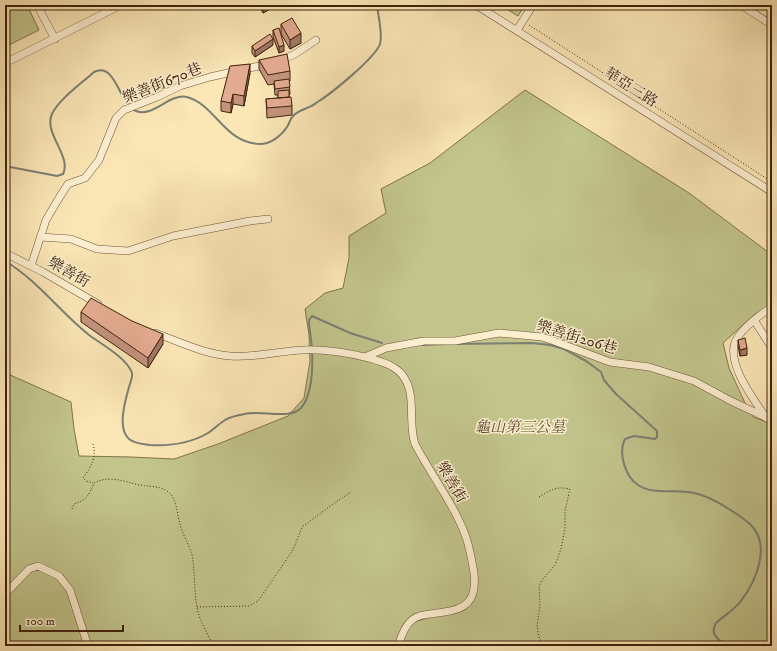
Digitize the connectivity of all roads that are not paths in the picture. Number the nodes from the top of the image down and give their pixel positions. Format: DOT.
graph roads {
  1 [pos="37,5"];
  2 [pos="121,5"];
  3 [pos="476,5"];
  4 [pos="532,5"];
  5 [pos="741,5"];
  6 [pos="772,25"];
  7 [pos="517,30"];
  8 [pos="55,39"];
  9 [pos="316,40"];
  10 [pos="5,63"];
  11 [pos="772,192"];
  12 [pos="268,219"];
  13 [pos="40,237"];
  14 [pos="5,254"];
  15 [pos="31,266"];
  16 [pos="103,307"];
  17 [pos="772,307"];
  18 [pos="754,320"];
  19 [pos="151,332"];
  20 [pos="772,348"];
  21 [pos="365,357"];
  22 [pos="769,419"];
  23 [pos="5,592"];
  24 [pos="88,646"];
  25 [pos="398,646"];
  1 -- 8 [label="street"];
  2 -- 8 [label="street"];
  3 -- 7 [label="street, 華亞三路"];
  4 -- 7 [label="street"];
  5 -- 6 [label="street"];
  7 -- 11 [label="street, 華亞三路"];
  8 -- 10 [label="street"];
  9 -- 13 [label="street, 樂善街670巷"];
  12 -- 13 [label="street"];
  13 -- 15 [label="street, 樂善街670巷"];
  14 -- 15 [label="street, 樂善街"];
  15 -- 16 [label="street, 樂善街"];
  17 -- 18 [label="street"];
  18 -- 20 [label="street"];
  18 -- 22 [label="street"];
  19 -- 21 [label="street, 樂善街"];
  21 -- 22 [label="street, 樂善街206巷"];
  21 -- 25 [label="street, 樂善街"];
  23 -- 24 [label="street"];
}
